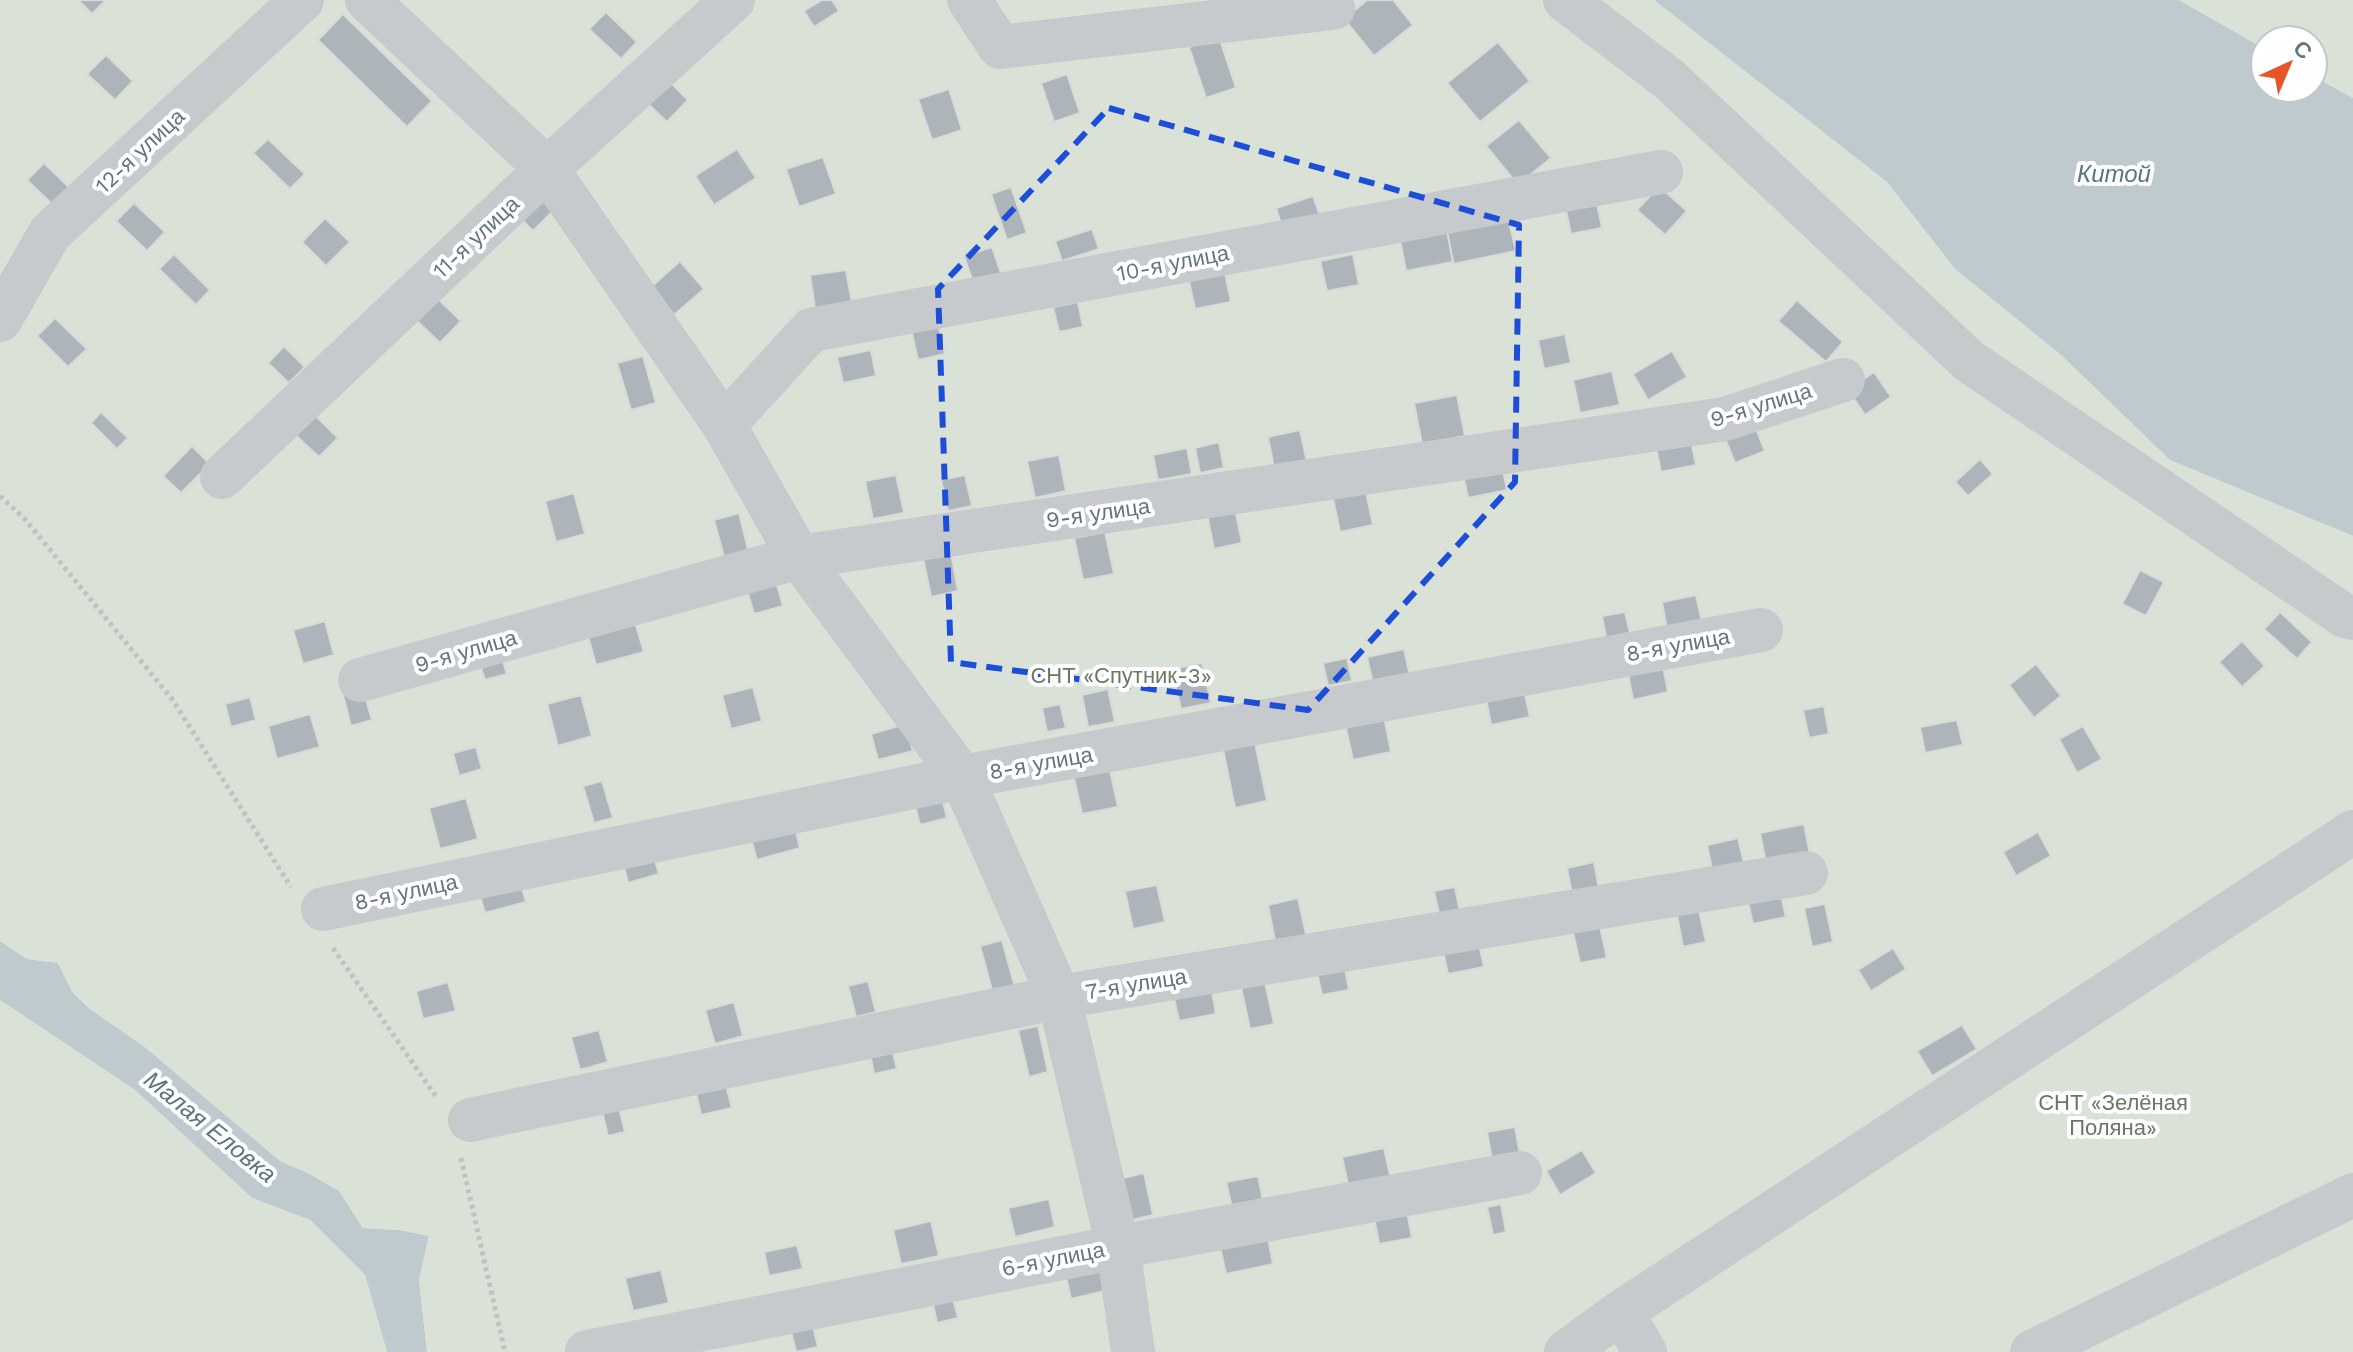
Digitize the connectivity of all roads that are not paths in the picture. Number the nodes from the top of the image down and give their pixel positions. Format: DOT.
graph roads {
  1 [pos="302,0"];
  2 [pos="367,0"];
  3 [pos="733,0"];
  4 [pos="969,0"];
  5 [pos="1565,0"];
  6 [pos="1333,8"];
  7 [pos="547,169"];
  8 [pos="1661,172"];
  9 [pos="0,320"];
  10 [pos="1843,380"];
  11 [pos="724,425"];
  12 [pos="222,477"];
  13 [pos="799,557"];
  14 [pos="2353,618"];
  15 [pos="1761,630"];
  16 [pos="360,680"];
  17 [pos="962,777"];
  18 [pos="2353,832"];
  19 [pos="1806,873"];
  20 [pos="323,909"];
  21 [pos="1059,997"];
  22 [pos="470,1120"];
  23 [pos="1520,1173"];
  24 [pos="2353,1195"];
  25 [pos="1118,1247"];
  26 [pos="1621,1312"];
  27 [pos="587,1352"];
  28 [pos="1133,1352"];
  29 [pos="1566,1352"];
  30 [pos="1645,1352"];
  31 [pos="2032,1352"];
  1 -- 9 [label="street, 12-я улица"];
  2 -- 7 [label="street"];
  3 -- 7 [label="street, 11-я улица"];
  4 -- 6 [label="street"];
  5 -- 14 [label="street"];
  7 -- 11 [label="street"];
  7 -- 12 [label="street, 11-я улица"];
  8 -- 11 [label="street, 10-я улица"];
  10 -- 13 [label="street, 9-я улица"];
  11 -- 13 [label="street"];
  13 -- 16 [label="street, 9-я улица"];
  13 -- 17 [label="street"];
  15 -- 17 [label="street, 8-я улица"];
  17 -- 20 [label="street, 8-я улица"];
  17 -- 21 [label="street"];
  18 -- 26 [label="street"];
  19 -- 21 [label="street, 7-я улица"];
  21 -- 22 [label="street, 7-я улица"];
  21 -- 25 [label="street"];
  23 -- 25 [label="street, 6-я улица"];
  24 -- 31 [label="street"];
  25 -- 27 [label="street, 6-я улица"];
  25 -- 28 [label="street"];
  26 -- 29 [label="street"];
  26 -- 30 [label="street"];
}
